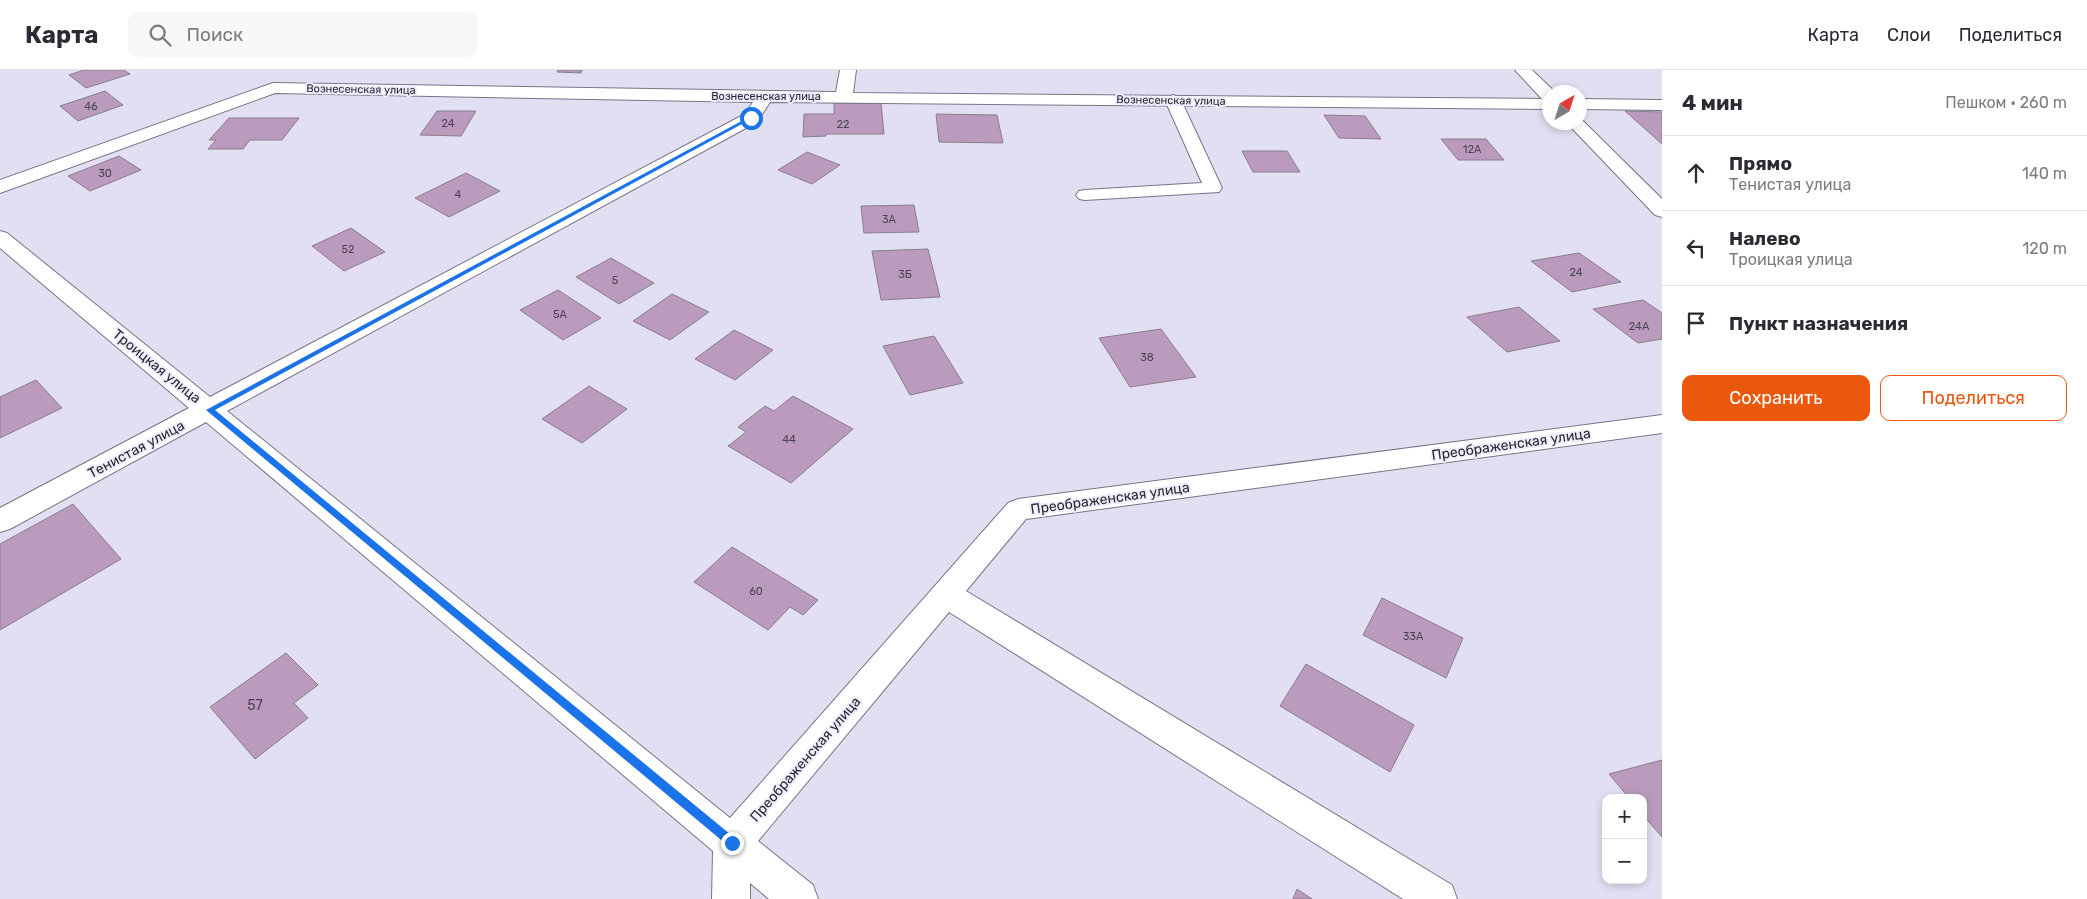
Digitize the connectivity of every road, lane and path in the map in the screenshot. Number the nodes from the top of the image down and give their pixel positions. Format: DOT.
graph roads {
  1 [pos="848,70"];
  2 [pos="1523,70"];
  3 [pos="1542,89"];
  4 [pos="844,96"];
  5 [pos="765,97"];
  6 [pos="1172,100"];
  7 [pos="1542,104"];
  8 [pos="1587,104"];
  9 [pos="1662,105"];
  10 [pos="1583,130"];
  11 [pos="0,187"];
  12 [pos="1085,195"];
  13 [pos="1662,211"];
  14 [pos="0,237"];
  15 [pos="210,410"];
  16 [pos="1662,424"];
  17 [pos="0,521"];
  18 [pos="946,594"];
  19 [pos="732,843"];
  20 [pos="731,899"];
  21 [pos="799,899"];
  22 [pos="1438,899"];
  1 -- 4 [label="street"];
  2 -- 3 [label="street"];
  4 -- 5 [label="street, Вознесенская улица"];
  4 -- 6 [label="street, Вознесенская улица"];
  5 -- 11 [label="street, Вознесенская улица"];
  5 -- 15 [label="street, Тенистая улица"];
  6 -- 7 [label="street, Вознесенская улица"];
  6 -- 12 [label="lane"];
  8 -- 9 [label="street"];
  10 -- 13 [label="street"];
  14 -- 15 [label="street, Троицкая улица"];
  15 -- 17 [label="street, Тенистая улица"];
  15 -- 19 [label="street, Троицкая улица"];
  16 -- 18 [label="street, Преображенская улица"];
  18 -- 19 [label="street, Преображенская улица"];
  18 -- 22 [label="street"];
  19 -- 20 [label="street"];
  19 -- 21 [label="street, Троицкая улица"];
}
